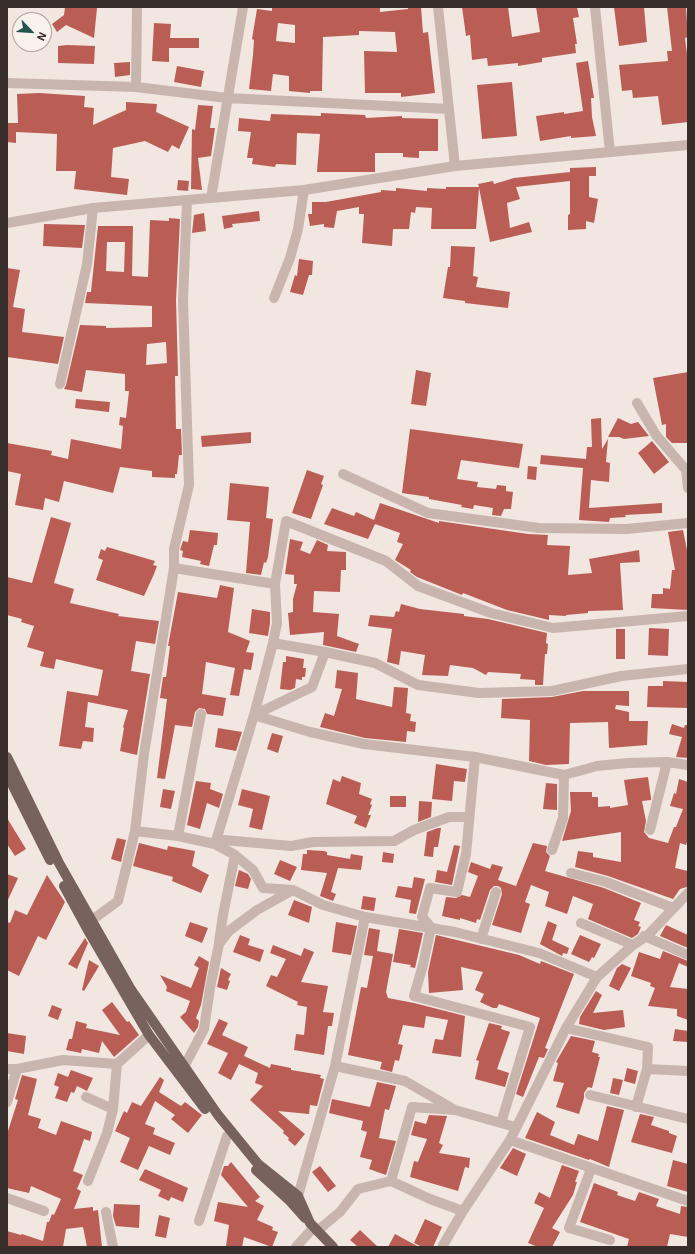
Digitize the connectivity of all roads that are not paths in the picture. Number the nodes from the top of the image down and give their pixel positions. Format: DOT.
graph roads {
  1 [pos="137,7"];
  2 [pos="243,7"];
  3 [pos="438,7"];
  4 [pos="595,7"];
  5 [pos="7,83"];
  6 [pos="136,87"];
  7 [pos="227,98"];
  8 [pos="449,109"];
  9 [pos="688,145"];
  10 [pos="610,152"];
  11 [pos="455,166"];
  12 [pos="304,190"];
  13 [pos="211,198"];
  14 [pos="187,201"];
  15 [pos="93,208"];
  16 [pos="7,223"];
  17 [pos="274,298"];
  18 [pos="60,384"];
  19 [pos="637,403"];
  20 [pos="687,470"];
  21 [pos="343,474"];
  22 [pos="688,488"];
  23 [pos="688,523"];
  24 [pos="174,568"];
  25 [pos="276,584"];
  26 [pos="688,616"];
  27 [pos="273,643"];
  28 [pos="325,652"];
  29 [pos="688,669"];
  30 [pos="201,714"];
  31 [pos="254,715"];
  32 [pos="7,757"];
  33 [pos="475,757"];
  34 [pos="667,762"];
  35 [pos="688,765"];
  36 [pos="7,774"];
  37 [pos="564,776"];
  38 [pos="469,817"];
  39 [pos="650,830"];
  40 [pos="135,831"];
  41 [pos="178,836"];
  42 [pos="215,844"];
  43 [pos="552,850"];
  44 [pos="235,855"];
  45 [pos="571,873"];
  46 [pos="293,890"];
  47 [pos="496,892"];
  48 [pos="688,893"];
  49 [pos="673,908"];
  50 [pos="365,918"];
  51 [pos="92,920"];
  52 [pos="581,923"];
  53 [pos="431,927"];
  54 [pos="644,936"];
  55 [pos="481,939"];
  56 [pos="219,944"];
  57 [pos="633,945"];
  58 [pos="688,955"];
  59 [pos="597,977"];
  60 [pos="566,1028"];
  61 [pos="149,1035"];
  62 [pos="117,1064"];
  63 [pos="335,1066"];
  64 [pos="184,1067"];
  65 [pos="12,1069"];
  66 [pos="647,1069"];
  67 [pos="688,1071"];
  68 [pos="590,1095"];
  69 [pos="86,1097"];
  70 [pos="7,1102"];
  71 [pos="636,1107"];
  72 [pos="114,1109"];
  73 [pos="455,1110"];
  74 [pos="688,1119"];
  75 [pos="502,1123"];
  76 [pos="515,1127"];
  77 [pos="226,1136"];
  78 [pos="510,1140"];
  79 [pos="591,1169"];
  80 [pos="88,1181"];
  81 [pos="391,1182"];
  82 [pos="298,1196"];
  83 [pos="7,1198"];
  84 [pos="688,1201"];
  85 [pos="44,1211"];
  86 [pos="463,1211"];
  87 [pos="106,1212"];
  88 [pos="199,1221"];
  89 [pos="315,1229"];
  90 [pos="610,1240"];
  91 [pos="113,1247"];
  92 [pos="296,1247"];
  93 [pos="322,1247"];
  94 [pos="333,1247"];
  95 [pos="442,1247"];
  1 -- 6 [label="street"];
  2 -- 7 [label="street"];
  3 -- 8 [label="street"];
  4 -- 10 [label="street"];
  5 -- 6 [label="street"];
  6 -- 7 [label="street"];
  7 -- 8 [label="street"];
  7 -- 13 [label="street"];
  8 -- 11 [label="street"];
  9 -- 10 [label="street"];
  10 -- 11 [label="street"];
  11 -- 12 [label="street"];
  12 -- 13 [label="street"];
  12 -- 17 [label="street"];
  13 -- 14 [label="street"];
  14 -- 15 [label="street"];
  14 -- 24 [label="street"];
  15 -- 16 [label="street"];
  15 -- 18 [label="street"];
  19 -- 20 [label="street"];
  20 -- 22 [label="street"];
  21 -- 23 [label="street"];
  24 -- 25 [label="street"];
  24 -- 40 [label="street"];
  25 -- 26 [label="street"];
  25 -- 27 [label="street"];
  27 -- 28 [label="street"];
  27 -- 31 [label="street"];
  28 -- 29 [label="street"];
  28 -- 31 [label="street"];
  30 -- 41 [label="street"];
  31 -- 33 [label="street"];
  31 -- 42 [label="street"];
  32 -- 51 [label="main road"];
  33 -- 37 [label="street"];
  33 -- 38 [label="street"];
  34 -- 35 [label="street"];
  34 -- 37 [label="street"];
  34 -- 39 [label="street"];
  36 -- 61 [label="main road"];
  37 -- 43 [label="street"];
  38 -- 42 [label="street"];
  38 -- 53 [label="street"];
  40 -- 41 [label="street"];
  40 -- 51 [label="street"];
  41 -- 42 [label="street"];
  42 -- 44 [label="street"];
  44 -- 46 [label="street"];
  44 -- 56 [label="street"];
  45 -- 49 [label="street"];
  46 -- 50 [label="street"];
  46 -- 56 [label="street"];
  47 -- 55 [label="street"];
  48 -- 49 [label="street"];
  49 -- 54 [label="street"];
  50 -- 53 [label="street"];
  50 -- 63 [label="street"];
  51 -- 64 [label="main road"];
  52 -- 57 [label="street"];
  53 -- 55 [label="street"];
  53 -- 75 [label="street"];
  54 -- 57 [label="street"];
  54 -- 58 [label="street"];
  55 -- 59 [label="street"];
  56 -- 64 [label="street"];
  57 -- 59 [label="street"];
  59 -- 60 [label="street"];
  60 -- 66 [label="street"];
  60 -- 76 [label="street"];
  61 -- 62 [label="street"];
  61 -- 77 [label="main road"];
  62 -- 65 [label="street"];
  62 -- 72 [label="street"];
  63 -- 73 [label="street"];
  63 -- 82 [label="street"];
  64 -- 82 [label="main road"];
  65 -- 70 [label="street"];
  66 -- 67 [label="street"];
  66 -- 71 [label="street"];
  68 -- 71 [label="street"];
  69 -- 72 [label="street"];
  71 -- 74 [label="street"];
  72 -- 80 [label="street"];
  73 -- 75 [label="street"];
  73 -- 81 [label="street"];
  75 -- 76 [label="street"];
  76 -- 78 [label="street"];
  77 -- 88 [label="street"];
  77 -- 89 [label="main road"];
  78 -- 79 [label="street"];
  78 -- 86 [label="street"];
  79 -- 84 [label="street"];
  79 -- 90 [label="street"];
  81 -- 86 [label="street"];
  81 -- 89 [label="street"];
  82 -- 89 [label="main road"];
  83 -- 85 [label="street"];
  86 -- 95 [label="street"];
  87 -- 91 [label="street"];
  89 -- 92 [label="street"];
  89 -- 93 [label="main road"];
  89 -- 94 [label="main road"];
}
